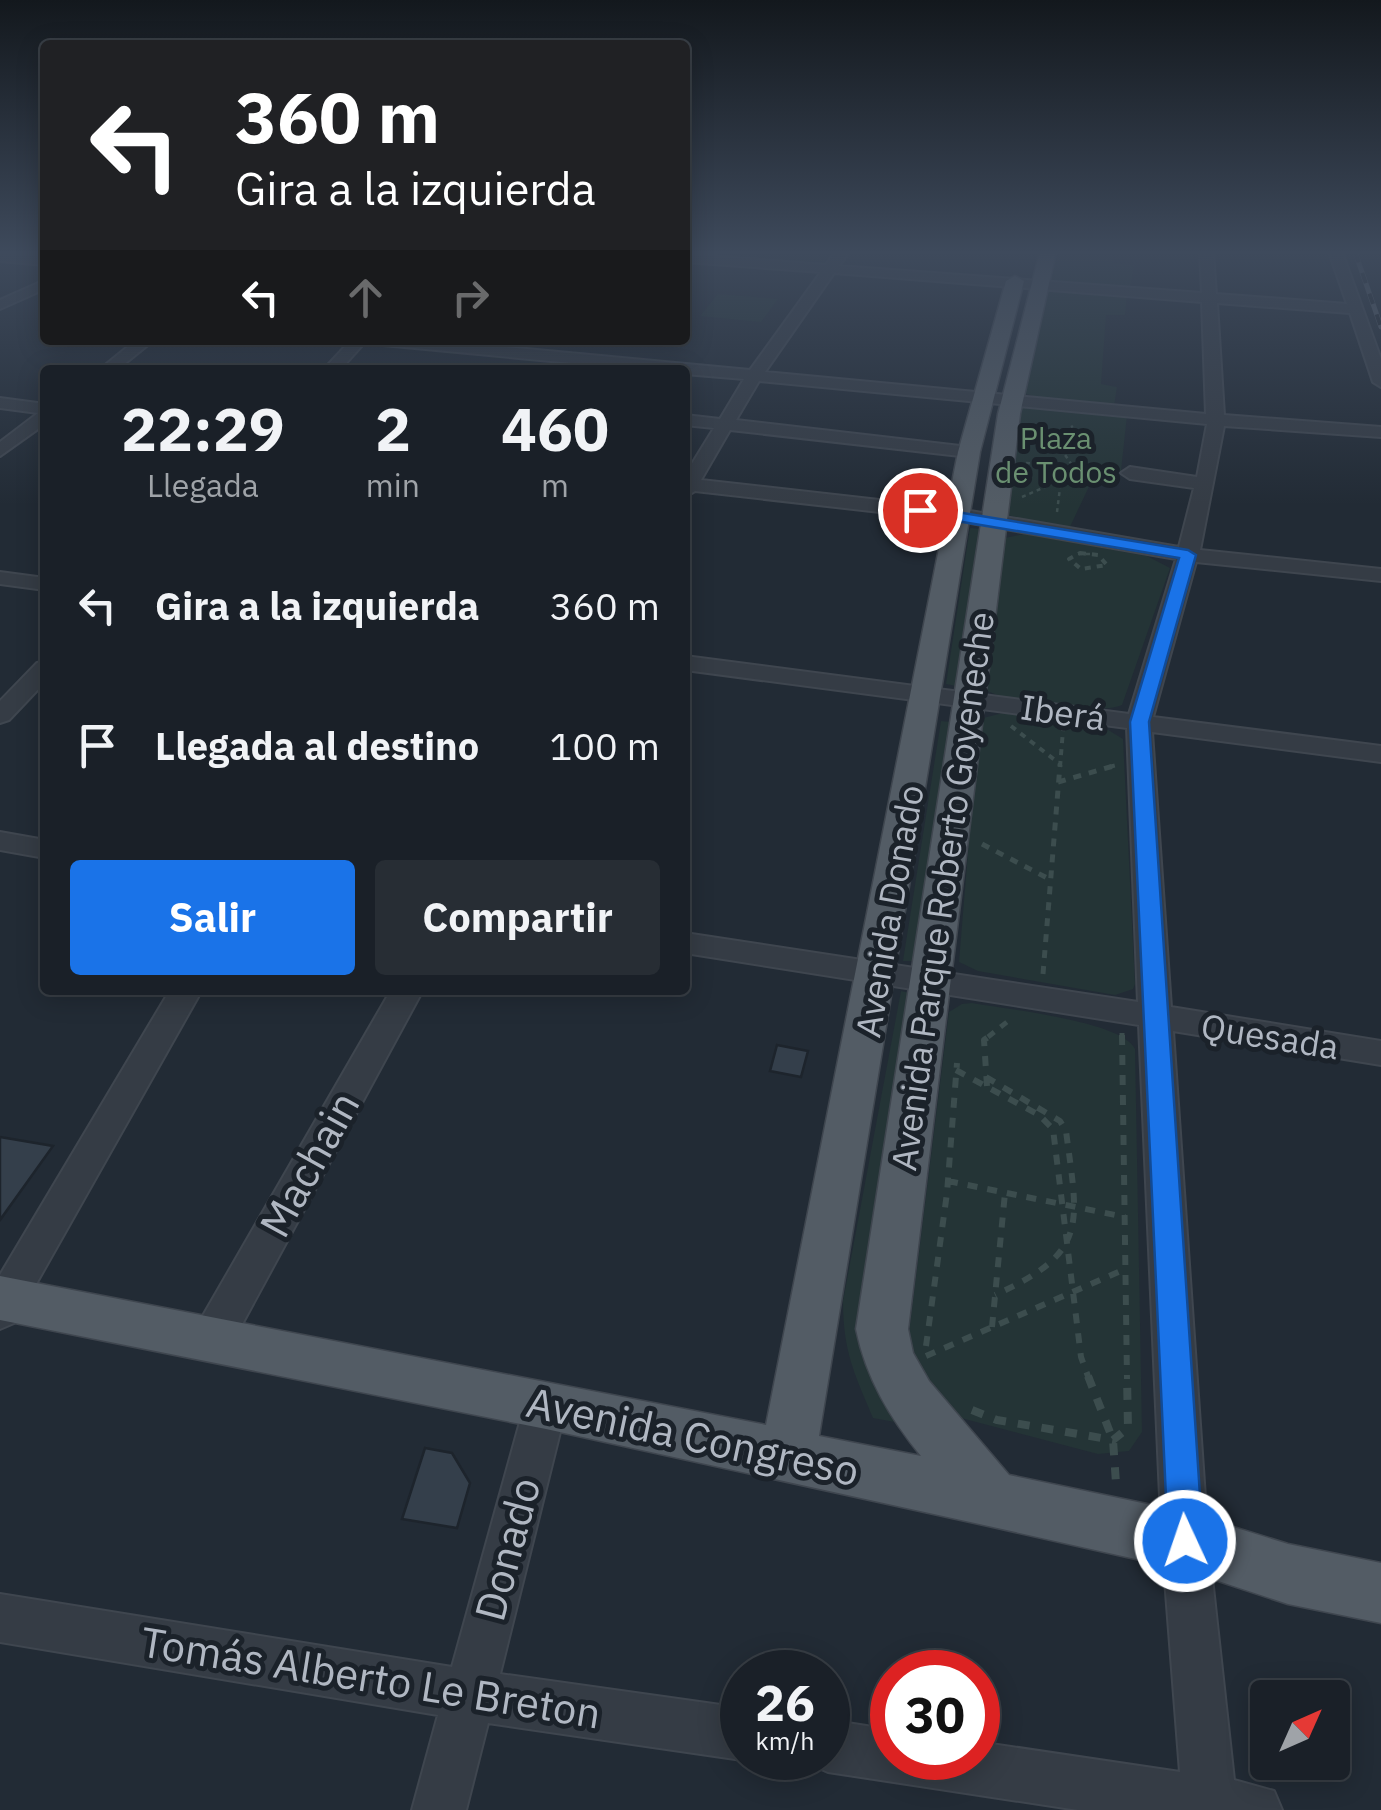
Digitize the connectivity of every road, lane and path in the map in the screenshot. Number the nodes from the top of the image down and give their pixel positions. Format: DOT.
graph roads {
  1 [pos="783,336"];
  2 [pos="999,336"];
  3 [pos="1026,336"];
  4 [pos="1213,336"];
  5 [pos="1365,336"];
  6 [pos="139,345"];
  7 [pos="354,345"];
  8 [pos="420,345"];
  9 [pos="555,363"];
  10 [pos="113,365"];
  11 [pos="336,365"];
  12 [pos="591,365"];
  13 [pos="690,370"];
  14 [pos="755,374"];
  15 [pos="1381,382"];
  16 [pos="981,397"];
  17 [pos="1011,400"];
  18 [pos="0,403"];
  19 [pos="40,412"];
  20 [pos="40,417"];
  21 [pos="690,420"];
  22 [pos="1218,420"];
  23 [pos="727,424"];
  24 [pos="1027,426"];
  25 [pos="1381,432"];
  26 [pos="0,450"];
  27 [pos="969,452"];
  28 [pos="1026,463"];
  29 [pos="1074,467"];
  30 [pos="1130,473"];
  31 [pos="1061,480"];
  32 [pos="690,481"];
  33 [pos="1204,484"];
  34 [pos="690,487"];
  35 [pos="1019,498"];
  36 [pos="959,515"];
  37 [pos="993,521"];
  38 [pos="1054,533"];
  39 [pos="1188,555"];
  40 [pos="1095,570"];
  41 [pos="1381,575"];
  42 [pos="0,578"];
  43 [pos="40,583"];
  44 [pos="690,664"];
  45 [pos="40,673"];
  46 [pos="928,694"];
  47 [pos="967,699"];
  48 [pos="1064,712"];
  49 [pos="0,715"];
  50 [pos="1139,722"];
  51 [pos="1008,724"];
  52 [pos="1381,754"];
  53 [pos="1060,764"];
  54 [pos="1117,765"];
  55 [pos="1058,782"];
  56 [pos="0,841"];
  57 [pos="979,843"];
  58 [pos="40,848"];
  59 [pos="1051,880"];
  60 [pos="690,944"];
  61 [pos="877,969"];
  62 [pos="930,979"];
  63 [pos="183,995"];
  64 [pos="404,995"];
  65 [pos="1041,1000"];
  66 [pos="1154,1018"];
  67 [pos="1381,1053"];
  68 [pos="956,1070"];
  69 [pos="986,1082"];
  70 [pos="948,1181"];
  71 [pos="1005,1193"];
  72 [pos="1062,1205"];
  73 [pos="1075,1207"];
  74 [pos="1124,1217"];
  75 [pos="1068,1247"];
  76 [pos="1125,1270"];
  77 [pos="1074,1292"];
  78 [pos="995,1295"];
  79 [pos="2,1303"];
  80 [pos="992,1328"];
  81 [pos="212,1339"];
  82 [pos="928,1371"];
  83 [pos="546,1404"];
  84 [pos="965,1404"];
  85 [pos="1113,1440"];
  86 [pos="788,1456"];
  87 [pos="993,1499"];
  88 [pos="1119,1527"];
  89 [pos="1185,1541"];
  90 [pos="1381,1594"];
  91 [pos="0,1618"];
  92 [pos="468,1695"];
  93 [pos="720,1731"];
  94 [pos="1000,1772"];
  95 [pos="1225,1807"];
  96 [pos="439,1810"];
  1 -- 14 [label="street"];
  2 -- 16 [label="main road, Avenida Donado"];
  3 -- 17 [label="main road, Avenida Parque Roberto Goyeneche"];
  4 -- 22 [label="street"];
  5 -- 15 [label="street"];
  6 -- 10 [label="street"];
  7 -- 11 [label="street"];
  8 -- 9 [label="street"];
  9 -- 12 [label="street"];
  13 -- 14 [label="street"];
  14 -- 16 [label="street"];
  14 -- 23 [label="street"];
  16 -- 17 [label="street"];
  16 -- 27 [label="main road, Avenida Donado"];
  17 -- 22 [label="street"];
  17 -- 37 [label="main road, Avenida Parque Roberto Goyeneche"];
  18 -- 19 [label="street"];
  20 -- 26 [label="street"];
  21 -- 23 [label="street"];
  22 -- 25 [label="street"];
  22 -- 33 [label="street"];
  23 -- 27 [label="street"];
  23 -- 32 [label="street"];
  24 -- 29 [label="path"];
  27 -- 36 [label="main road, Avenida Donado"];
  28 -- 29 [label="path"];
  29 -- 30 [label="path"];
  29 -- 31 [label="path"];
  30 -- 33 [label="street"];
  31 -- 35 [label="path"];
  31 -- 38 [label="path"];
  33 -- 39 [label="street"];
  34 -- 36 [label="street"];
  36 -- 37 [label="street"];
  36 -- 46 [label="main road, Avenida Donado"];
  37 -- 38 [label="street"];
  37 -- 47 [label="main road, Avenida Parque Roberto Goyeneche"];
  38 -- 39 [label="street"];
  39 -- 41 [label="street"];
  39 -- 50 [label="street"];
  40 -- 40 [label="path"];
  42 -- 43 [label="street"];
  44 -- 46 [label="street, Iberá"];
  45 -- 49 [label="street"];
  46 -- 47 [label="street, Iberá"];
  46 -- 61 [label="main road, Avenida Donado"];
  47 -- 48 [label="street, Iberá"];
  47 -- 62 [label="main road, Avenida Parque Roberto Goyeneche"];
  48 -- 50 [label="street, Iberá"];
  48 -- 53 [label="path"];
  50 -- 52 [label="street, Iberá"];
  50 -- 66 [label="street"];
  51 -- 53 [label="path"];
  53 -- 55 [label="path"];
  54 -- 55 [label="path"];
  55 -- 59 [label="path"];
  56 -- 58 [label="street"];
  57 -- 59 [label="path"];
  59 -- 65 [label="path"];
  60 -- 61 [label="street, Quesada"];
  61 -- 62 [label="street, Quesada"];
  61 -- 86 [label="main road, Avenida Donado"];
  62 -- 65 [label="street, Quesada"];
  62 -- 87 [label="main road, Avenida Parque Roberto Goyeneche"];
  63 -- 79 [label="street"];
  64 -- 81 [label="street, Machain"];
  65 -- 66 [label="street, Quesada"];
  65 -- 69 [label="path"];
  66 -- 67 [label="street, Quesada"];
  66 -- 89 [label="street"];
  68 -- 69 [label="path"];
  69 -- 72 [label="path"];
  69 -- 73 [label="path"];
  70 -- 71 [label="path"];
  71 -- 72 [label="path"];
  71 -- 78 [label="path"];
  72 -- 73 [label="path"];
  72 -- 75 [label="path"];
  73 -- 74 [label="path"];
  73 -- 75 [label="path"];
  75 -- 77 [label="path"];
  75 -- 78 [label="path"];
  76 -- 77 [label="path"];
  77 -- 80 [label="path"];
  77 -- 85 [label="path"];
  78 -- 80 [label="path"];
  79 -- 81 [label="main road, Avenida Congreso"];
  80 -- 82 [label="path"];
  81 -- 83 [label="main road, Avenida Congreso"];
  83 -- 86 [label="main road, Avenida Congreso"];
  83 -- 92 [label="street, Donado"];
  84 -- 85 [label="path"];
  85 -- 88 [label="path"];
  86 -- 87 [label="main road, Avenida Congreso"];
  87 -- 88 [label="main road, Avenida Congreso"];
  88 -- 89 [label="main road, Avenida Congreso"];
  89 -- 90 [label="main road, Avenida Congreso"];
  89 -- 95 [label="street"];
  91 -- 92 [label="street, Tomás Alberto Le Breton"];
  92 -- 93 [label="street, Tomás Alberto Le Breton"];
  92 -- 96 [label="street, Donado"];
  94 -- 95 [label="street"];
}
